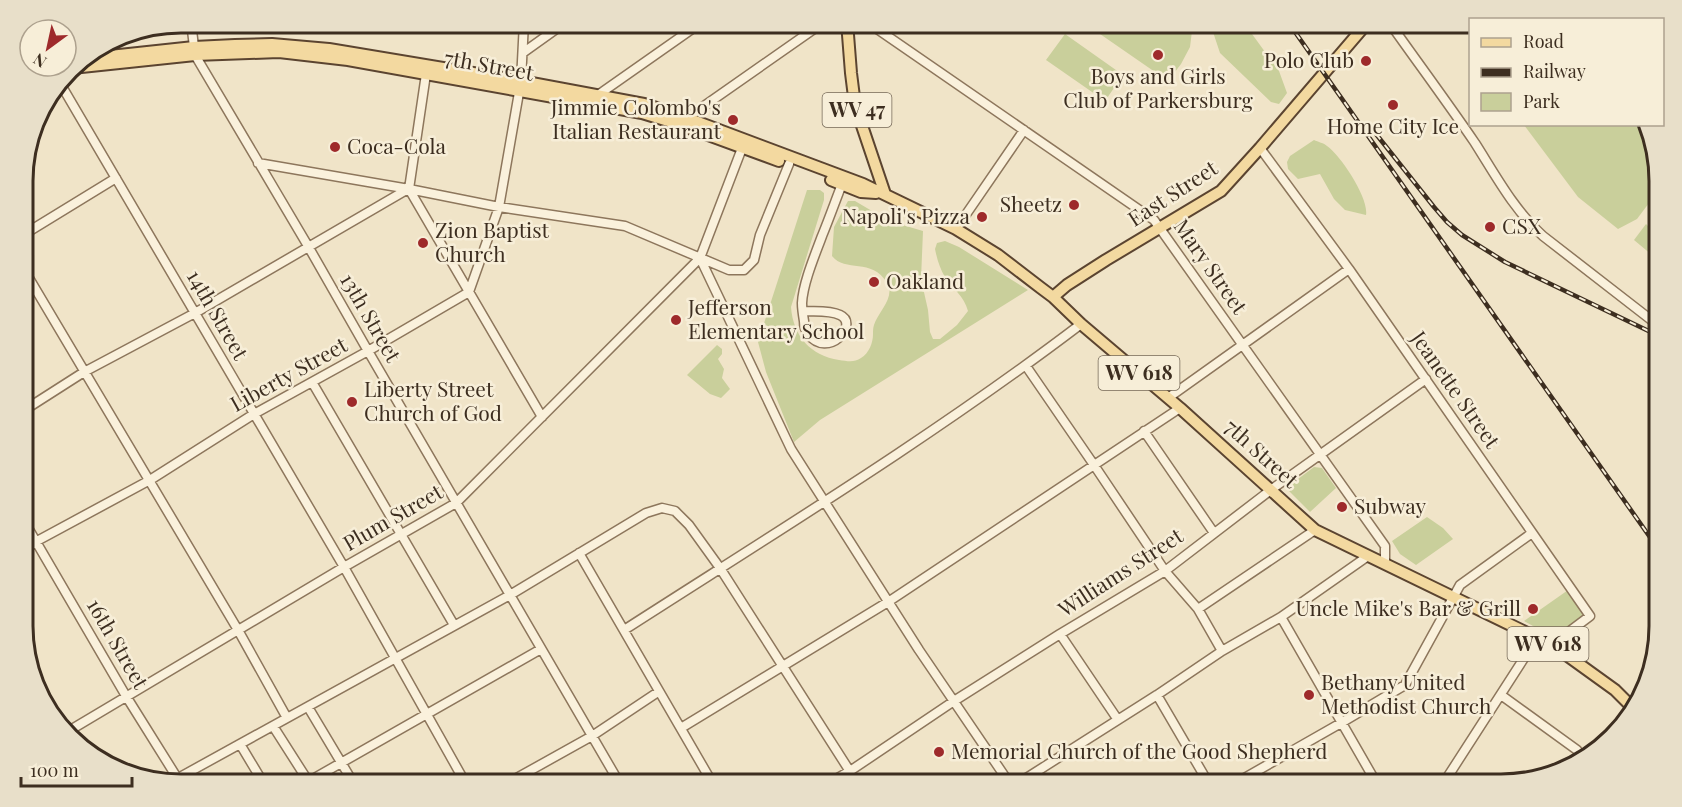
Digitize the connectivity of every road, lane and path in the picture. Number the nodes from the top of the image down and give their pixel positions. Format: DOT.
graph roads {
  1 [pos="192,33"];
  2 [pos="524,33"];
  3 [pos="551,33"];
  4 [pos="686,33"];
  5 [pos="808,33"];
  6 [pos="848,33"];
  7 [pos="883,33"];
  8 [pos="1359,33"];
  9 [pos="1397,33"];
  10 [pos="194,51"];
  11 [pos="524,52"];
  12 [pos="99,58"];
  13 [pos="89,66"];
  14 [pos="426,74"];
  15 [pos="520,86"];
  16 [pos="64,90"];
  17 [pos="598,95"];
  18 [pos="682,121"];
  19 [pos="1024,130"];
  20 [pos="744,144"];
  21 [pos="1260,148"];
  22 [pos="258,163"];
  23 [pos="789,164"];
  24 [pos="116,178"];
  25 [pos="842,184"];
  26 [pos="409,189"];
  27 [pos="885,194"];
  28 [pos="499,207"];
  29 [pos="1161,228"];
  30 [pos="33,229"];
  31 [pos="956,229"];
  32 [pos="308,246"];
  33 [pos="700,258"];
  34 [pos="1349,269"];
  35 [pos="33,285"];
  36 [pos="470,292"];
  37 [pos="1053,297"];
  38 [pos="803,311"];
  39 [pos="195,313"];
  40 [pos="1649,318"];
  41 [pos="1081,324"];
  42 [pos="1242,345"];
  43 [pos="368,351"];
  44 [pos="1026,366"];
  45 [pos="84,372"];
  46 [pos="1426,380"];
  47 [pos="312,382"];
  48 [pos="1168,398"];
  49 [pos="33,405"];
  50 [pos="1180,408"];
  51 [pos="254,414"];
  52 [pos="542,417"];
  53 [pos="1144,431"];
  54 [pos="1320,455"];
  55 [pos="1095,465"];
  56 [pos="150,480"];
  57 [pos="1272,489"];
  58 [pos="824,502"];
  59 [pos="456,503"];
  60 [pos="1315,530"];
  61 [pos="1214,533"];
  62 [pos="1532,533"];
  63 [pos="33,535"];
  64 [pos="400,535"];
  65 [pos="37,541"];
  66 [pos="33,544"];
  67 [pos="579,553"];
  68 [pos="1368,555"];
  69 [pos="1385,564"];
  70 [pos="344,567"];
  71 [pos="720,568"];
  72 [pos="1165,571"];
  73 [pos="510,595"];
  74 [pos="1453,597"];
  75 [pos="888,602"];
  76 [pos="1198,609"];
  77 [pos="1281,617"];
  78 [pos="454,626"];
  79 [pos="238,630"];
  80 [pos="624,630"];
  81 [pos="1060,634"];
  82 [pos="1538,639"];
  83 [pos="1554,646"];
  84 [pos="541,649"];
  85 [pos="1222,651"];
  86 [pos="395,658"];
  87 [pos="783,667"];
  88 [pos="658,692"];
  89 [pos="1156,695"];
  90 [pos="1501,695"];
  91 [pos="126,696"];
  92 [pos="954,701"];
  93 [pos="1627,702"];
  94 [pos="308,706"];
  95 [pos="427,715"];
  96 [pos="286,718"];
  97 [pos="1118,720"];
  98 [pos="1341,723"];
  99 [pos="273,726"];
  100 [pos="74,728"];
  101 [pos="681,728"];
  102 [pos="592,736"];
  103 [pos="240,744"];
  104 [pos="1577,750"];
  105 [pos="341,763"];
  106 [pos="850,771"];
  107 [pos="172,774"];
  108 [pos="190,774"];
  109 [pos="258,774"];
  110 [pos="301,774"];
  111 [pos="323,774"];
  112 [pos="348,774"];
  113 [pos="460,774"];
  114 [pos="524,774"];
  115 [pos="613,774"];
  116 [pos="707,774"];
  117 [pos="845,774"];
  118 [pos="852,774"];
  119 [pos="1003,774"];
  120 [pos="1034,774"];
  121 [pos="1203,774"];
  122 [pos="1252,774"];
  123 [pos="1371,774"];
  124 [pos="1450,774"];
  1 -- 10 [label="street, 13th Street"];
  2 -- 11 [label="street"];
  3 -- 11 [label="street"];
  4 -- 17 [label="street"];
  5 -- 18 [label="street"];
  6 -- 27 [label="main road, WV 47"];
  7 -- 19 [label="street, Mary Street"];
  8 -- 21 [label="main road, East Street"];
  9 -- 40 [label="street"];
  10 -- 12 [label="main road, 7th Street / WV 618"];
  10 -- 13 [label="main road, 7th Street / WV 618"];
  10 -- 14 [label="main road, 7th Street / WV 618"];
  10 -- 15 [label="main road, 7th Street / WV 618"];
  10 -- 22 [label="street, 13th Street"];
  11 -- 15 [label="street"];
  14 -- 15 [label="main road, 7th Street / WV 618"];
  14 -- 26 [label="street"];
  15 -- 17 [label="main road, 7th Street / WV 618"];
  15 -- 18 [label="main road, 7th Street / WV 618"];
  15 -- 28 [label="street"];
  16 -- 24 [label="street, 14th Street"];
  17 -- 18 [label="main road, 7th Street / WV 618"];
  18 -- 20 [label="main road, 7th Street / WV 618"];
  19 -- 29 [label="street, Mary Street"];
  19 -- 31 [label="street"];
  20 -- 23 [label="main road, 7th Street / WV 618"];
  20 -- 27 [label="main road, 7th Street / WV 618"];
  20 -- 33 [label="street, Plum Street"];
  21 -- 29 [label="main road, East Street"];
  21 -- 34 [label="street, Jeanette Street"];
  22 -- 26 [label="street"];
  22 -- 32 [label="street, 13th Street"];
  23 -- 25 [label="main road, 7th Street / WV 618"];
  23 -- 33 [label="street"];
  24 -- 30 [label="street"];
  24 -- 39 [label="street, 14th Street"];
  25 -- 27 [label="main road, 7th Street / WV 618"];
  25 -- 38 [label="street"];
  26 -- 28 [label="street"];
  26 -- 32 [label="street"];
  26 -- 36 [label="street"];
  27 -- 31 [label="main road, 7th Street / WV 618"];
  28 -- 33 [label="street"];
  28 -- 36 [label="street"];
  29 -- 37 [label="main road, East Street"];
  29 -- 42 [label="street, Mary Street"];
  31 -- 37 [label="main road, 7th Street / WV 618"];
  32 -- 39 [label="street"];
  32 -- 43 [label="street, 13th Street"];
  33 -- 52 [label="street, Plum Street"];
  33 -- 58 [label="street"];
  34 -- 42 [label="street"];
  34 -- 46 [label="street, Jeanette Street"];
  35 -- 45 [label="street"];
  36 -- 43 [label="street, Liberty Street"];
  36 -- 52 [label="street"];
  37 -- 41 [label="main road, 7th Street / WV 618"];
  38 -- 38 [label="street"];
  39 -- 45 [label="street"];
  39 -- 51 [label="street, 14th Street"];
  41 -- 44 [label="street"];
  41 -- 48 [label="main road, 7th Street / WV 618"];
  42 -- 48 [label="street"];
  42 -- 54 [label="street, Mary Street"];
  43 -- 47 [label="street, Liberty Street"];
  43 -- 59 [label="street, 13th Street"];
  44 -- 55 [label="street"];
  44 -- 58 [label="street"];
  45 -- 49 [label="street"];
  45 -- 56 [label="street"];
  46 -- 54 [label="street, Williams Street"];
  46 -- 62 [label="street, Jeanette Street"];
  47 -- 51 [label="street, Liberty Street"];
  47 -- 64 [label="street"];
  48 -- 50 [label="main road, 7th Street / WV 618"];
  50 -- 53 [label="street"];
  50 -- 57 [label="main road, 7th Street / WV 618"];
  51 -- 56 [label="street, Liberty Street"];
  51 -- 70 [label="street, 14th Street"];
  52 -- 59 [label="street, Plum Street"];
  53 -- 55 [label="street"];
  53 -- 61 [label="street"];
  54 -- 57 [label="street, Williams Street"];
  54 -- 69 [label="street, Mary Street"];
  55 -- 72 [label="street"];
  55 -- 75 [label="street"];
  56 -- 65 [label="street, Liberty Street"];
  56 -- 79 [label="street"];
  57 -- 60 [label="main road, 7th Street / WV 618"];
  57 -- 61 [label="street, Williams Street"];
  58 -- 71 [label="street"];
  58 -- 75 [label="street"];
  59 -- 64 [label="street, Plum Street"];
  59 -- 73 [label="street, 13th Street"];
  60 -- 68 [label="main road, 7th Street / WV 618"];
  60 -- 76 [label="street"];
  61 -- 72 [label="street, Williams Street"];
  62 -- 74 [label="street"];
  62 -- 83 [label="street, Jeanette Street"];
  63 -- 65 [label="street, 16th Street"];
  64 -- 70 [label="street, Plum Street"];
  64 -- 78 [label="street"];
  65 -- 66 [label="street, Liberty Street"];
  65 -- 91 [label="street, 16th Street"];
  67 -- 71 [label="street"];
  67 -- 73 [label="street"];
  67 -- 80 [label="street"];
  68 -- 69 [label="main road, 7th Street / WV 618"];
  68 -- 77 [label="street"];
  69 -- 74 [label="main road, 7th Street / WV 618"];
  70 -- 79 [label="street, Plum Street"];
  70 -- 86 [label="street, 14th Street"];
  71 -- 80 [label="street"];
  71 -- 87 [label="street"];
  72 -- 76 [label="street"];
  72 -- 81 [label="street, Williams Street"];
  73 -- 78 [label="street"];
  73 -- 84 [label="street, 13th Street"];
  74 -- 82 [label="main road, 7th Street / WV 618"];
  74 -- 98 [label="street"];
  75 -- 87 [label="street"];
  75 -- 92 [label="street"];
  76 -- 85 [label="street"];
  77 -- 85 [label="street"];
  77 -- 98 [label="street"];
  78 -- 86 [label="street"];
  79 -- 91 [label="street, Plum Street"];
  79 -- 96 [label="street"];
  80 -- 88 [label="street"];
  81 -- 92 [label="street, Williams Street"];
  81 -- 97 [label="street"];
  82 -- 83 [label="main road, 7th Street / WV 618"];
  82 -- 90 [label="street"];
  83 -- 93 [label="main road, 7th Street / WV 618"];
  84 -- 95 [label="street"];
  84 -- 102 [label="street, 13th Street"];
  85 -- 89 [label="street"];
  86 -- 94 [label="street"];
  86 -- 95 [label="street, 14th Street"];
  87 -- 101 [label="street"];
  87 -- 106 [label="street"];
  88 -- 101 [label="street"];
  88 -- 102 [label="street"];
  89 -- 97 [label="street"];
  89 -- 121 [label="street"];
  90 -- 104 [label="street"];
  90 -- 124 [label="street"];
  91 -- 100 [label="street, Plum Street"];
  91 -- 107 [label="street, 16th Street"];
  92 -- 106 [label="street, Williams Street"];
  92 -- 119 [label="street"];
  94 -- 96 [label="street"];
  94 -- 105 [label="street"];
  95 -- 105 [label="street"];
  95 -- 113 [label="street, 14th Street"];
  96 -- 99 [label="street"];
  97 -- 120 [label="street"];
  98 -- 122 [label="street"];
  98 -- 123 [label="street"];
  99 -- 103 [label="street"];
  99 -- 110 [label="street"];
  101 -- 116 [label="street"];
  102 -- 114 [label="street"];
  102 -- 115 [label="street, 13th Street"];
  103 -- 108 [label="street"];
  103 -- 109 [label="street"];
  105 -- 111 [label="street"];
  105 -- 112 [label="street"];
  106 -- 117 [label="street, Williams Street"];
  106 -- 118 [label="street"];
}
